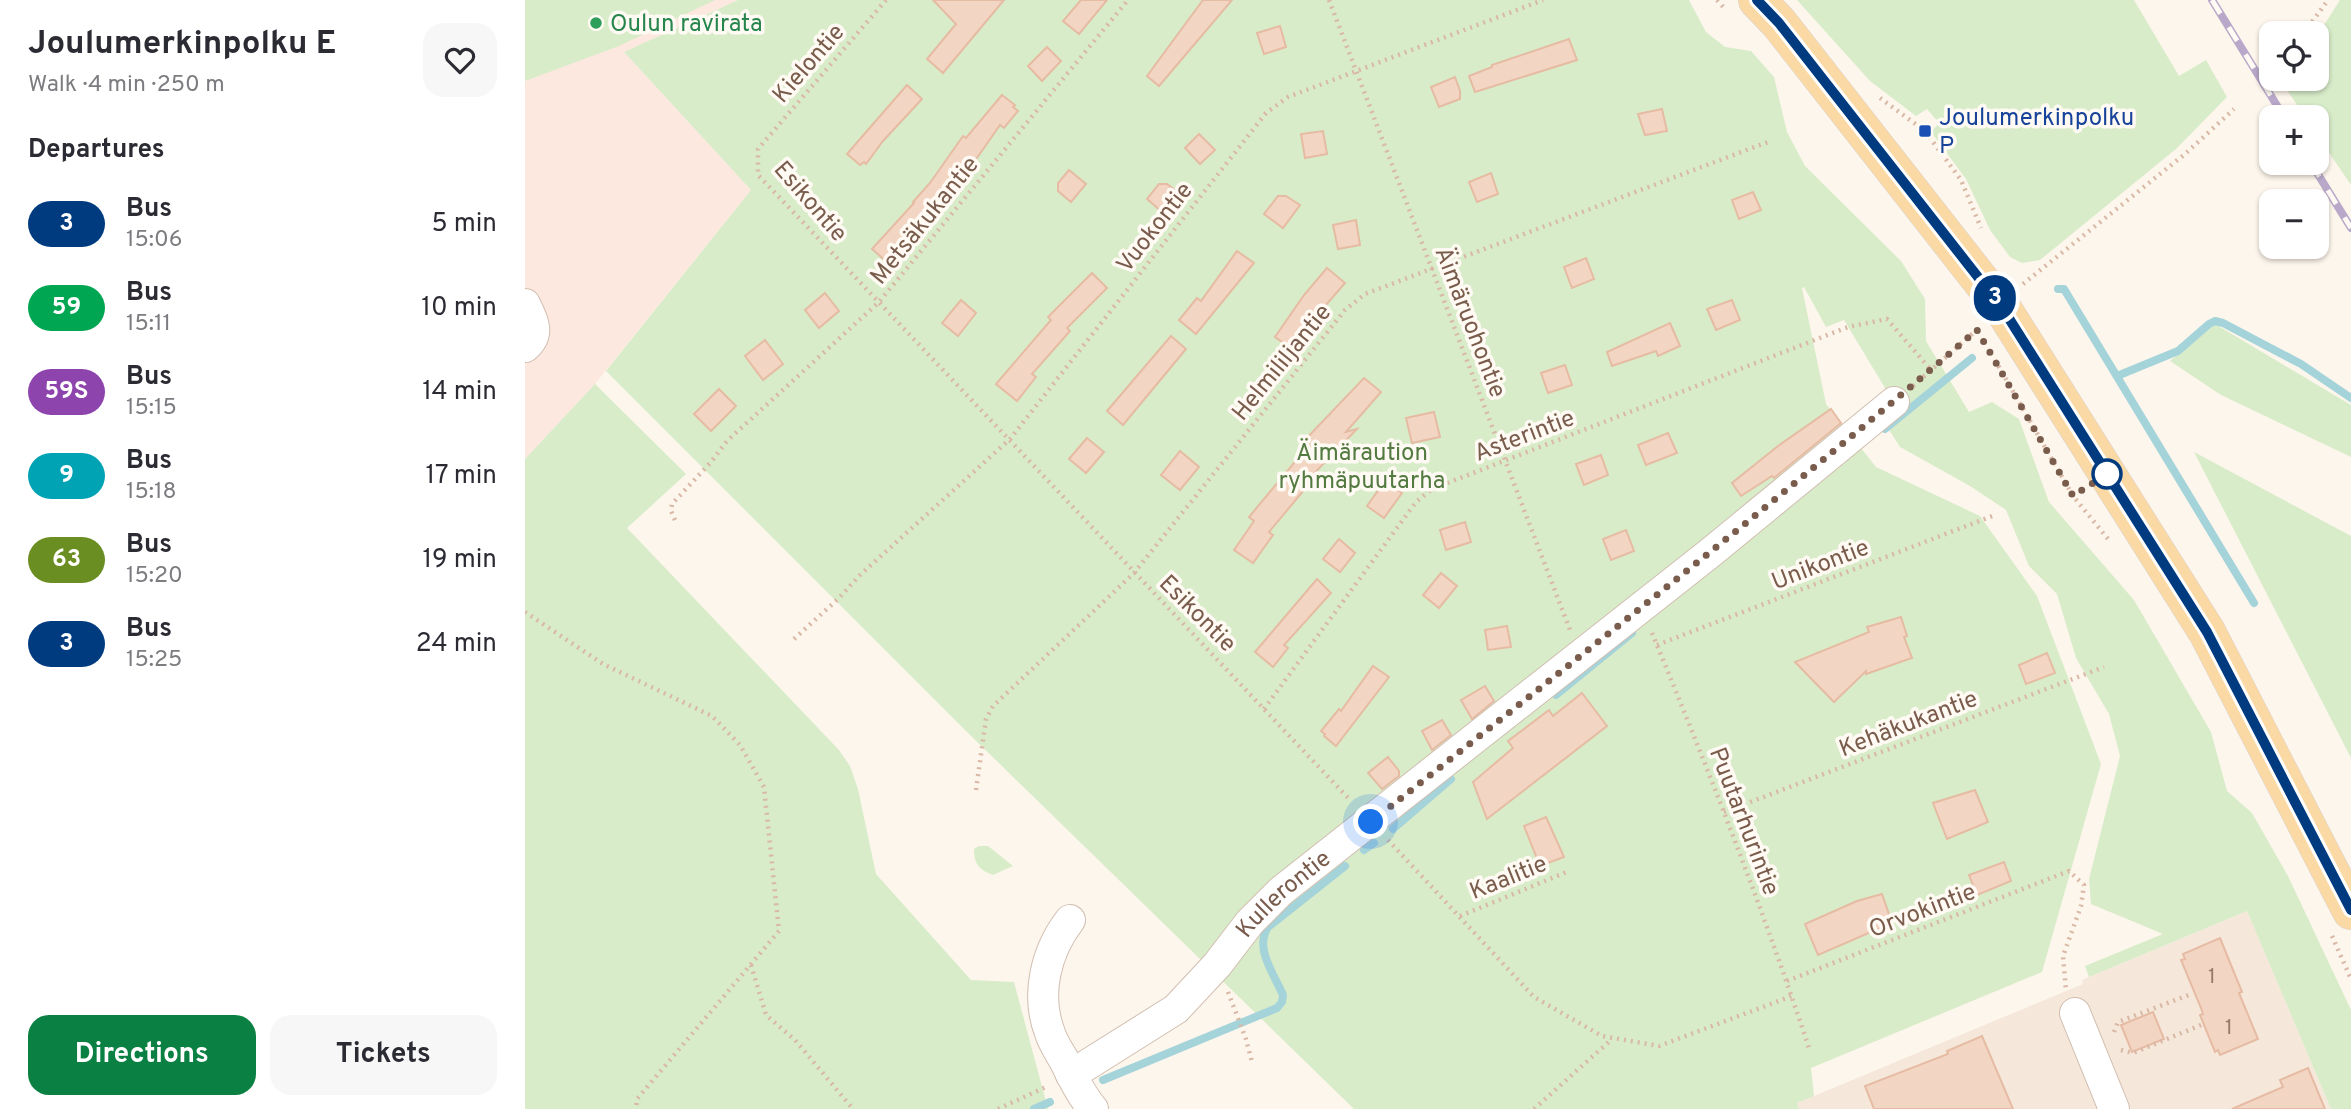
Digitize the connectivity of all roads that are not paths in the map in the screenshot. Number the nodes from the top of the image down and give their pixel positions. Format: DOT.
graph roads {
  1 [pos="1742,5"];
  2 [pos="525,304"];
  3 [pos="525,347"];
  4 [pos="1894,402"];
  5 [pos="1070,920"];
  6 [pos="2340,921"];
  7 [pos="2075,1013"];
  8 [pos="1072,1075"];
  9 [pos="1093,1109"];
  10 [pos="2114,1109"];
  1 -- 6 [label="main road"];
  2 -- 3 [label="street"];
  4 -- 8 [label="street, Kullerontie"];
  5 -- 8 [label="street"];
  7 -- 10 [label="street"];
  8 -- 9 [label="street"];
}
